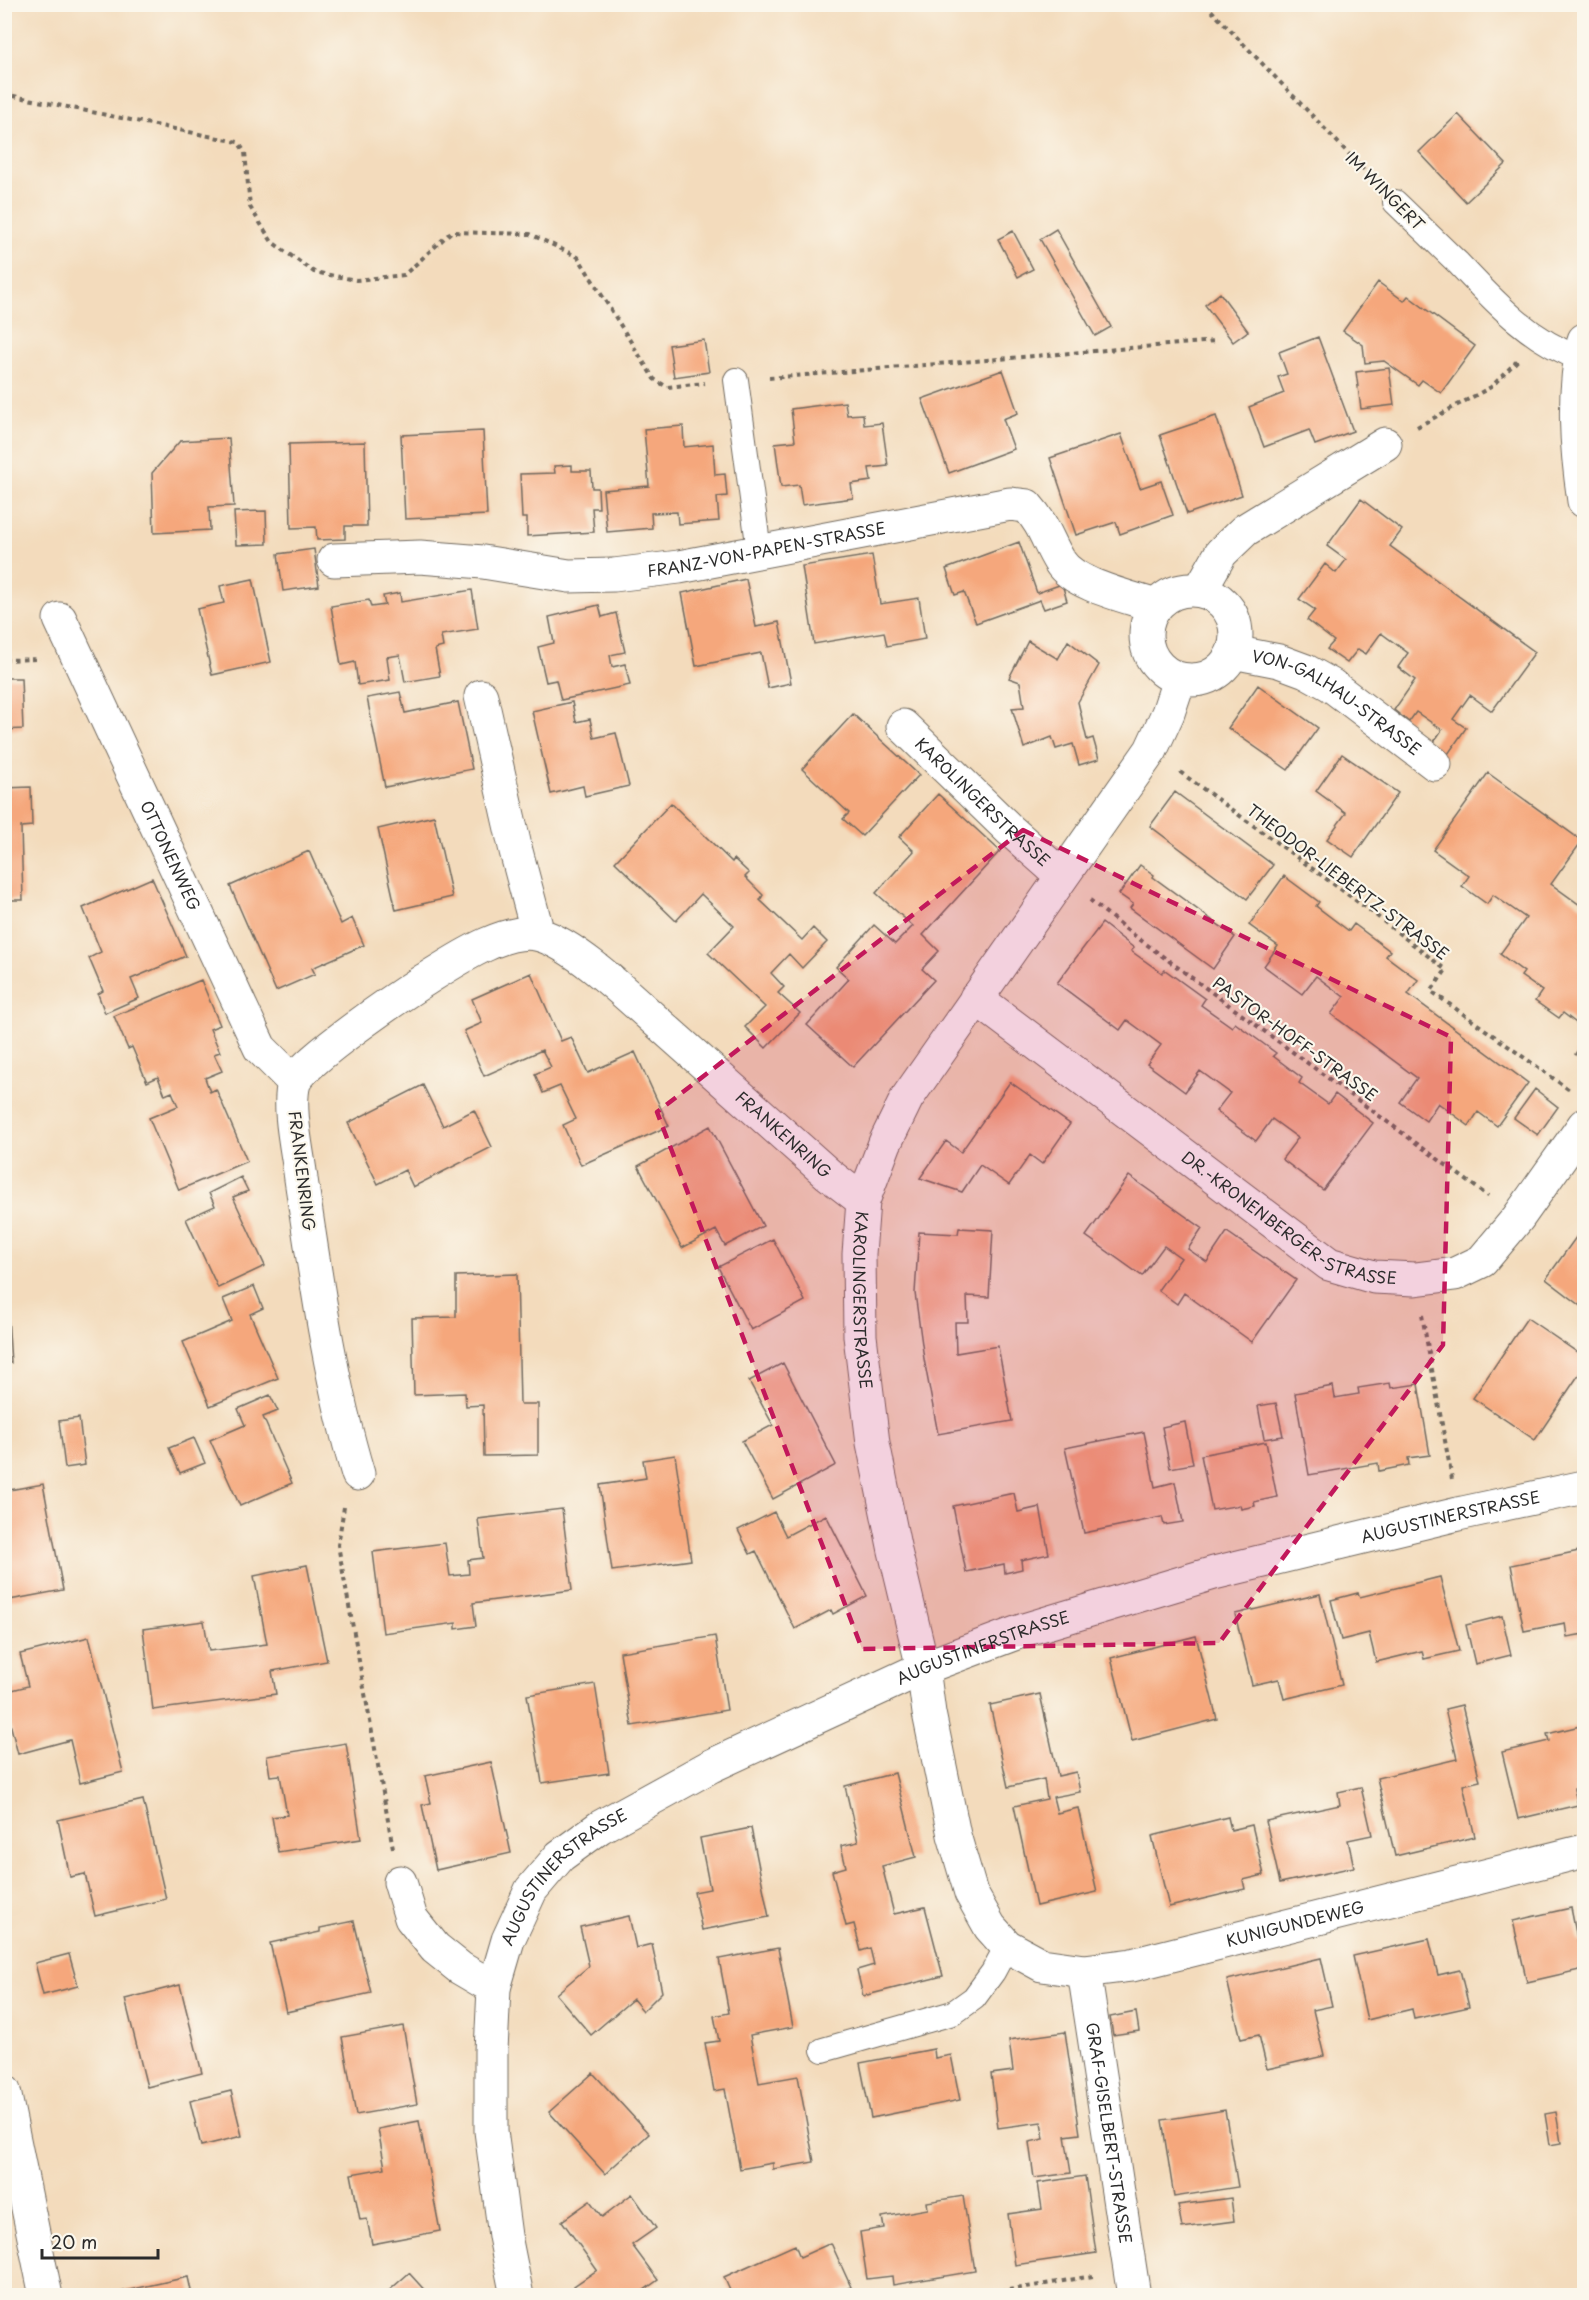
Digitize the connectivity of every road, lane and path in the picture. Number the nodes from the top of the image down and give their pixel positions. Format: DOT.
graph roads {
  1 [pos="1205,4"];
  2 [pos="4,94"];
  3 [pos="1395,202"];
  4 [pos="1539,339"];
  5 [pos="1215,341"];
  6 [pos="1582,349"];
  7 [pos="736,380"];
  8 [pos="1385,444"];
  9 [pos="1584,501"];
  10 [pos="759,551"];
  11 [pos="334,560"];
  12 [pos="1200,590"];
  13 [pos="1155,606"];
  14 [pos="60,619"];
  15 [pos="1233,652"];
  16 [pos="1179,680"];
  17 [pos="481,696"];
  18 [pos="903,726"];
  19 [pos="1151,750"];
  20 [pos="1435,764"];
  21 [pos="1062,876"];
  22 [pos="538,934"];
  23 [pos="976,998"];
  24 [pos="294,1082"];
  25 [pos="1575,1094"];
  26 [pos="1584,1125"];
  27 [pos="864,1201"];
  28 [pos="1518,1218"];
  29 [pos="1415,1279"];
  30 [pos="358,1473"];
  31 [pos="1584,1487"];
  32 [pos="1458,1514"];
  33 [pos="923,1668"];
  34 [pos="1584,1851"];
  35 [pos="400,1882"];
  36 [pos="1007,1946"];
  37 [pos="1084,1971"];
  38 [pos="494,1988"];
  39 [pos="823,2050"];
  40 [pos="4,2091"];
  41 [pos="1132,2283"];
  42 [pos="46,2295"];
  43 [pos="517,2295"];
  44 [pos="973,2295"];
  1 -- 3 [label="path, IM WINGERT"];
  2 -- 7 [label="path"];
  3 -- 4 [label="lane, IM WINGERT"];
  4 -- 6 [label="lane, IM WINGERT"];
  4 -- 8 [label="path"];
  5 -- 7 [label="path"];
  6 -- 9 [label="street"];
  7 -- 10 [label="lane"];
  8 -- 12 [label="street"];
  10 -- 11 [label="street, FRANZ-VON-PAPEN-STRASSE"];
  10 -- 13 [label="street, FRANZ-VON-PAPEN-STRASSE"];
  12 -- 13 [label="street"];
  12 -- 15 [label="street"];
  13 -- 16 [label="street"];
  14 -- 24 [label="street, OTTONENWEG"];
  15 -- 16 [label="street"];
  15 -- 20 [label="street, VON-GALHAU-STRASSE"];
  16 -- 19 [label="street, KAROLINGERSTRASSE"];
  17 -- 22 [label="street"];
  18 -- 21 [label="street, KAROLINGERSTRASSE"];
  19 -- 21 [label="street, KAROLINGERSTRASSE"];
  19 -- 25 [label="path, THEODOR-LIEBERTZ-STRASSE"];
  21 -- 23 [label="street, KAROLINGERSTRASSE"];
  21 -- 28 [label="path, PASTOR-HOFF-STRASSE"];
  22 -- 24 [label="street, FRANKENRING"];
  22 -- 27 [label="street, FRANKENRING"];
  23 -- 27 [label="street, KAROLINGERSTRASSE"];
  23 -- 29 [label="street, DR.-KRONENBERGER-STRASSE"];
  24 -- 30 [label="street, FRANKENRING"];
  26 -- 28 [label="street, DR.-KRONENBERGER-STRASSE"];
  27 -- 33 [label="street, KAROLINGERSTRASSE"];
  28 -- 29 [label="street, DR.-KRONENBERGER-STRASSE"];
  29 -- 32 [label="path"];
  30 -- 35 [label="path"];
  31 -- 32 [label="street, AUGUSTINERSTRASSE"];
  32 -- 33 [label="street, AUGUSTINERSTRASSE"];
  33 -- 36 [label="street, KUNIGUNDEWEG"];
  33 -- 38 [label="street, AUGUSTINERSTRASSE"];
  34 -- 37 [label="street, KUNIGUNDEWEG"];
  35 -- 38 [label="street"];
  36 -- 37 [label="street, KUNIGUNDEWEG"];
  36 -- 39 [label="lane"];
  37 -- 41 [label="street, GRAF-GISELBERT-STRASSE"];
  38 -- 43 [label="street, AUGUSTINERSTRASSE"];
  40 -- 42 [label="street"];
  41 -- 44 [label="path"];
}
